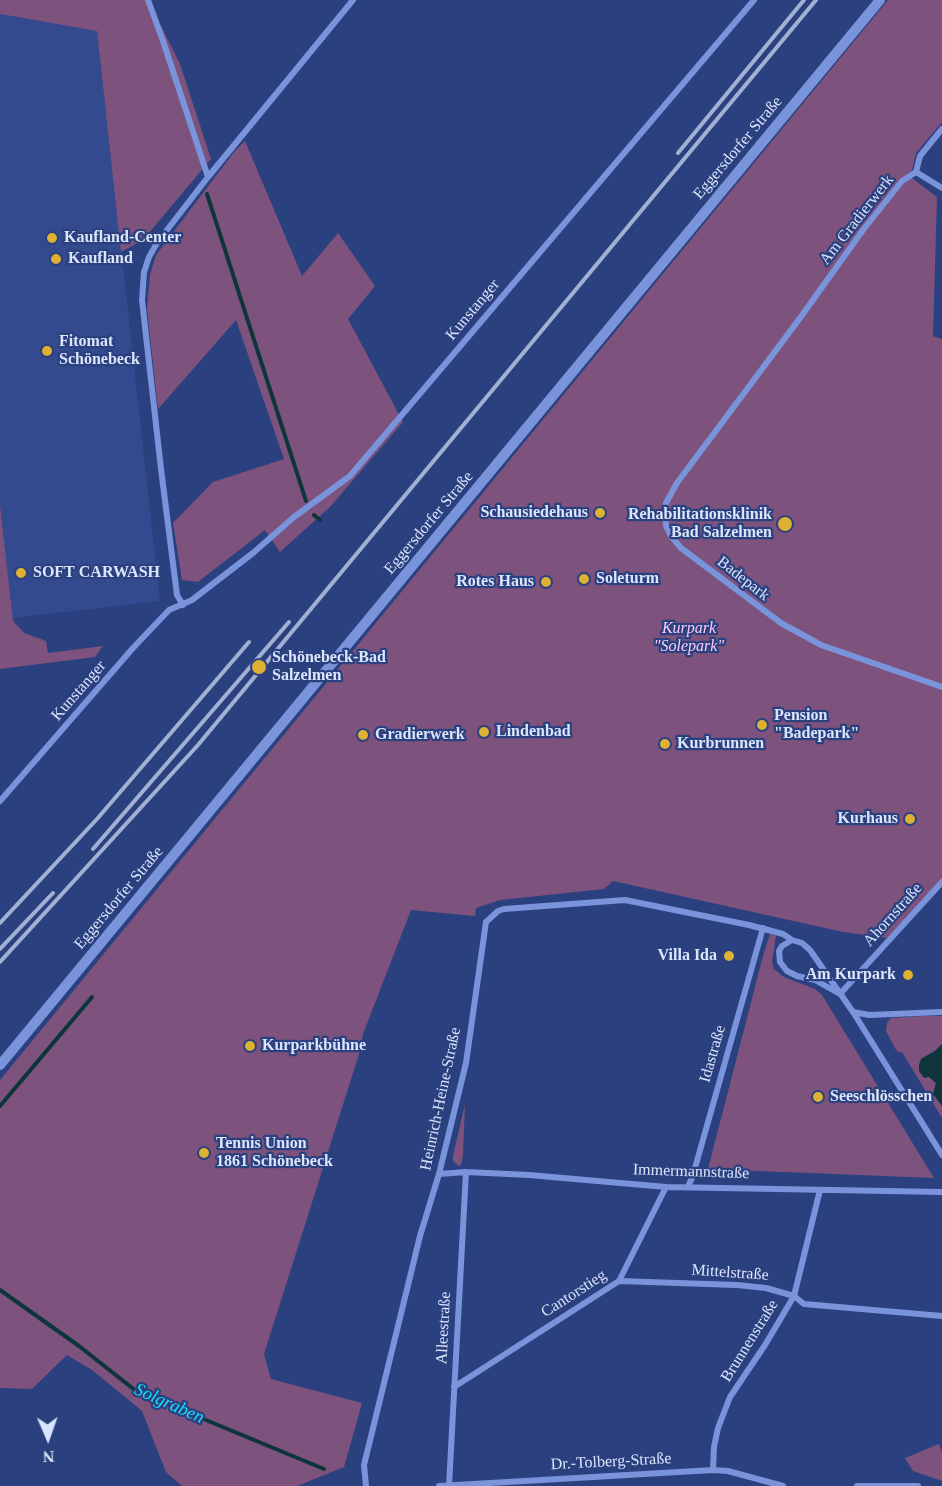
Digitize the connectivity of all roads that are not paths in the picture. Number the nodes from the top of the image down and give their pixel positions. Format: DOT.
graph roads {
  1 [pos="148,0"];
  2 [pos="353,0"];
  3 [pos="754,0"];
  4 [pos="880,0"];
  5 [pos="942,129"];
  6 [pos="916,172"];
  7 [pos="208,177"];
  8 [pos="942,188"];
  9 [pos="792,329"];
  10 [pos="183,605"];
  11 [pos="942,687"];
  12 [pos="0,801"];
  13 [pos="942,882"];
  14 [pos="763,928"];
  15 [pos="792,940"];
  16 [pos="840,994"];
  17 [pos="853,1012"];
  18 [pos="942,1012"];
  19 [pos="0,1065"];
  20 [pos="942,1155"];
  21 [pos="466,1172"];
  22 [pos="439,1174"];
  23 [pos="666,1187"];
  24 [pos="688,1187"];
  25 [pos="820,1190"];
  26 [pos="942,1192"];
  27 [pos="619,1281"];
  28 [pos="794,1296"];
  29 [pos="942,1316"];
  30 [pos="454,1387"];
  31 [pos="713,1470"];
  32 [pos="366,1486"];
  33 [pos="439,1486"];
  34 [pos="449,1486"];
  35 [pos="783,1486"];
  36 [pos="857,1486"];
  37 [pos="918,1486"];
  1 -- 7 [label="street"];
  2 -- 7 [label="street"];
  3 -- 10 [label="street, Kunstanger"];
  4 -- 19 [label="street, Eggersdorfer Straße"];
  5 -- 6 [label="street, Am Gradierwerk"];
  6 -- 8 [label="street"];
  6 -- 9 [label="street, Am Gradierwerk"];
  7 -- 10 [label="street"];
  9 -- 11 [label="street, Badepark"];
  10 -- 12 [label="street, Kunstanger"];
  13 -- 16 [label="street, Ahornstraße"];
  14 -- 15 [label="street, Heinrich-Heine-Straße"];
  14 -- 22 [label="street, Heinrich-Heine-Straße"];
  14 -- 24 [label="street, Idastraße"];
  15 -- 16 [label="street, Heinrich-Heine-Straße"];
  15 -- 16 [label="street"];
  16 -- 17 [label="street, Heinrich-Heine-Straße"];
  17 -- 18 [label="street"];
  17 -- 20 [label="street, Heinrich-Heine-Straße"];
  21 -- 22 [label="street, Immermannstraße"];
  21 -- 23 [label="street, Immermannstraße"];
  21 -- 30 [label="street, Alleestraße"];
  22 -- 32 [label="street, Heinrich-Heine-Straße"];
  23 -- 24 [label="street, Immermannstraße"];
  23 -- 27 [label="street, Cantorstieg"];
  24 -- 25 [label="street, Immermannstraße"];
  25 -- 26 [label="street, Immermannstraße"];
  25 -- 28 [label="street, Brunnenstraße"];
  27 -- 28 [label="street, Mittelstraße"];
  27 -- 30 [label="street, Cantorstieg"];
  28 -- 29 [label="street, Mittelstraße"];
  28 -- 31 [label="street, Brunnenstraße"];
  30 -- 34 [label="street, Alleestraße"];
  31 -- 34 [label="street, Dr.-Tolberg-Straße"];
  31 -- 35 [label="street, Dr.-Tolberg-Straße"];
  33 -- 34 [label="street, Dr.-Tolberg-Straße"];
  36 -- 37 [label="street"];
}
